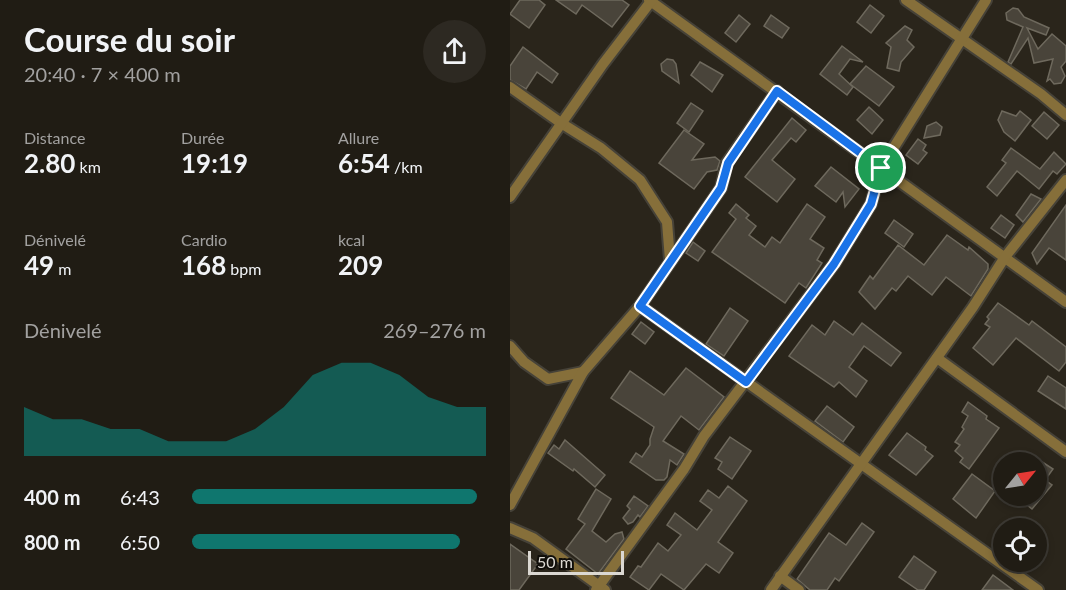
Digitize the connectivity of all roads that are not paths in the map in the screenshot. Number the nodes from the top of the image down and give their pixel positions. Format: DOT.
graph roads {
  1 [pos="651,0"];
  2 [pos="906,0"];
  3 [pos="986,0"];
  4 [pos="961,38"];
  5 [pos="510,87"];
  6 [pos="777,91"];
  7 [pos="1066,115"];
  8 [pos="561,123"];
  9 [pos="881,168"];
  10 [pos="1066,180"];
  11 [pos="510,197"];
  12 [pos="1005,257"];
  13 [pos="670,260"];
  14 [pos="1066,302"];
  15 [pos="640,306"];
  16 [pos="510,346"];
  17 [pos="937,358"];
  18 [pos="583,372"];
  19 [pos="746,382"];
  20 [pos="1066,452"];
  21 [pos="860,464"];
  22 [pos="510,505"];
  23 [pos="510,528"];
  24 [pos="780,576"];
  25 [pos="600,589"];
  26 [pos="771,590"];
  27 [pos="799,590"];
  28 [pos="1038,590"];
  1 -- 6 [label="street"];
  1 -- 8 [label="street"];
  2 -- 4 [label="street"];
  3 -- 4 [label="street"];
  4 -- 7 [label="street"];
  4 -- 9 [label="street"];
  5 -- 8 [label="street"];
  6 -- 9 [label="street"];
  6 -- 13 [label="street"];
  8 -- 11 [label="street"];
  8 -- 13 [label="street"];
  9 -- 12 [label="street"];
  9 -- 19 [label="street"];
  10 -- 12 [label="street"];
  12 -- 14 [label="street"];
  12 -- 17 [label="street"];
  13 -- 15 [label="street"];
  15 -- 18 [label="street"];
  15 -- 19 [label="street"];
  16 -- 18 [label="street"];
  17 -- 20 [label="street"];
  17 -- 21 [label="street"];
  18 -- 22 [label="street"];
  19 -- 21 [label="street"];
  19 -- 25 [label="street"];
  21 -- 24 [label="street"];
  21 -- 28 [label="street"];
  23 -- 25 [label="street"];
  24 -- 26 [label="street"];
  24 -- 27 [label="street"];
}
